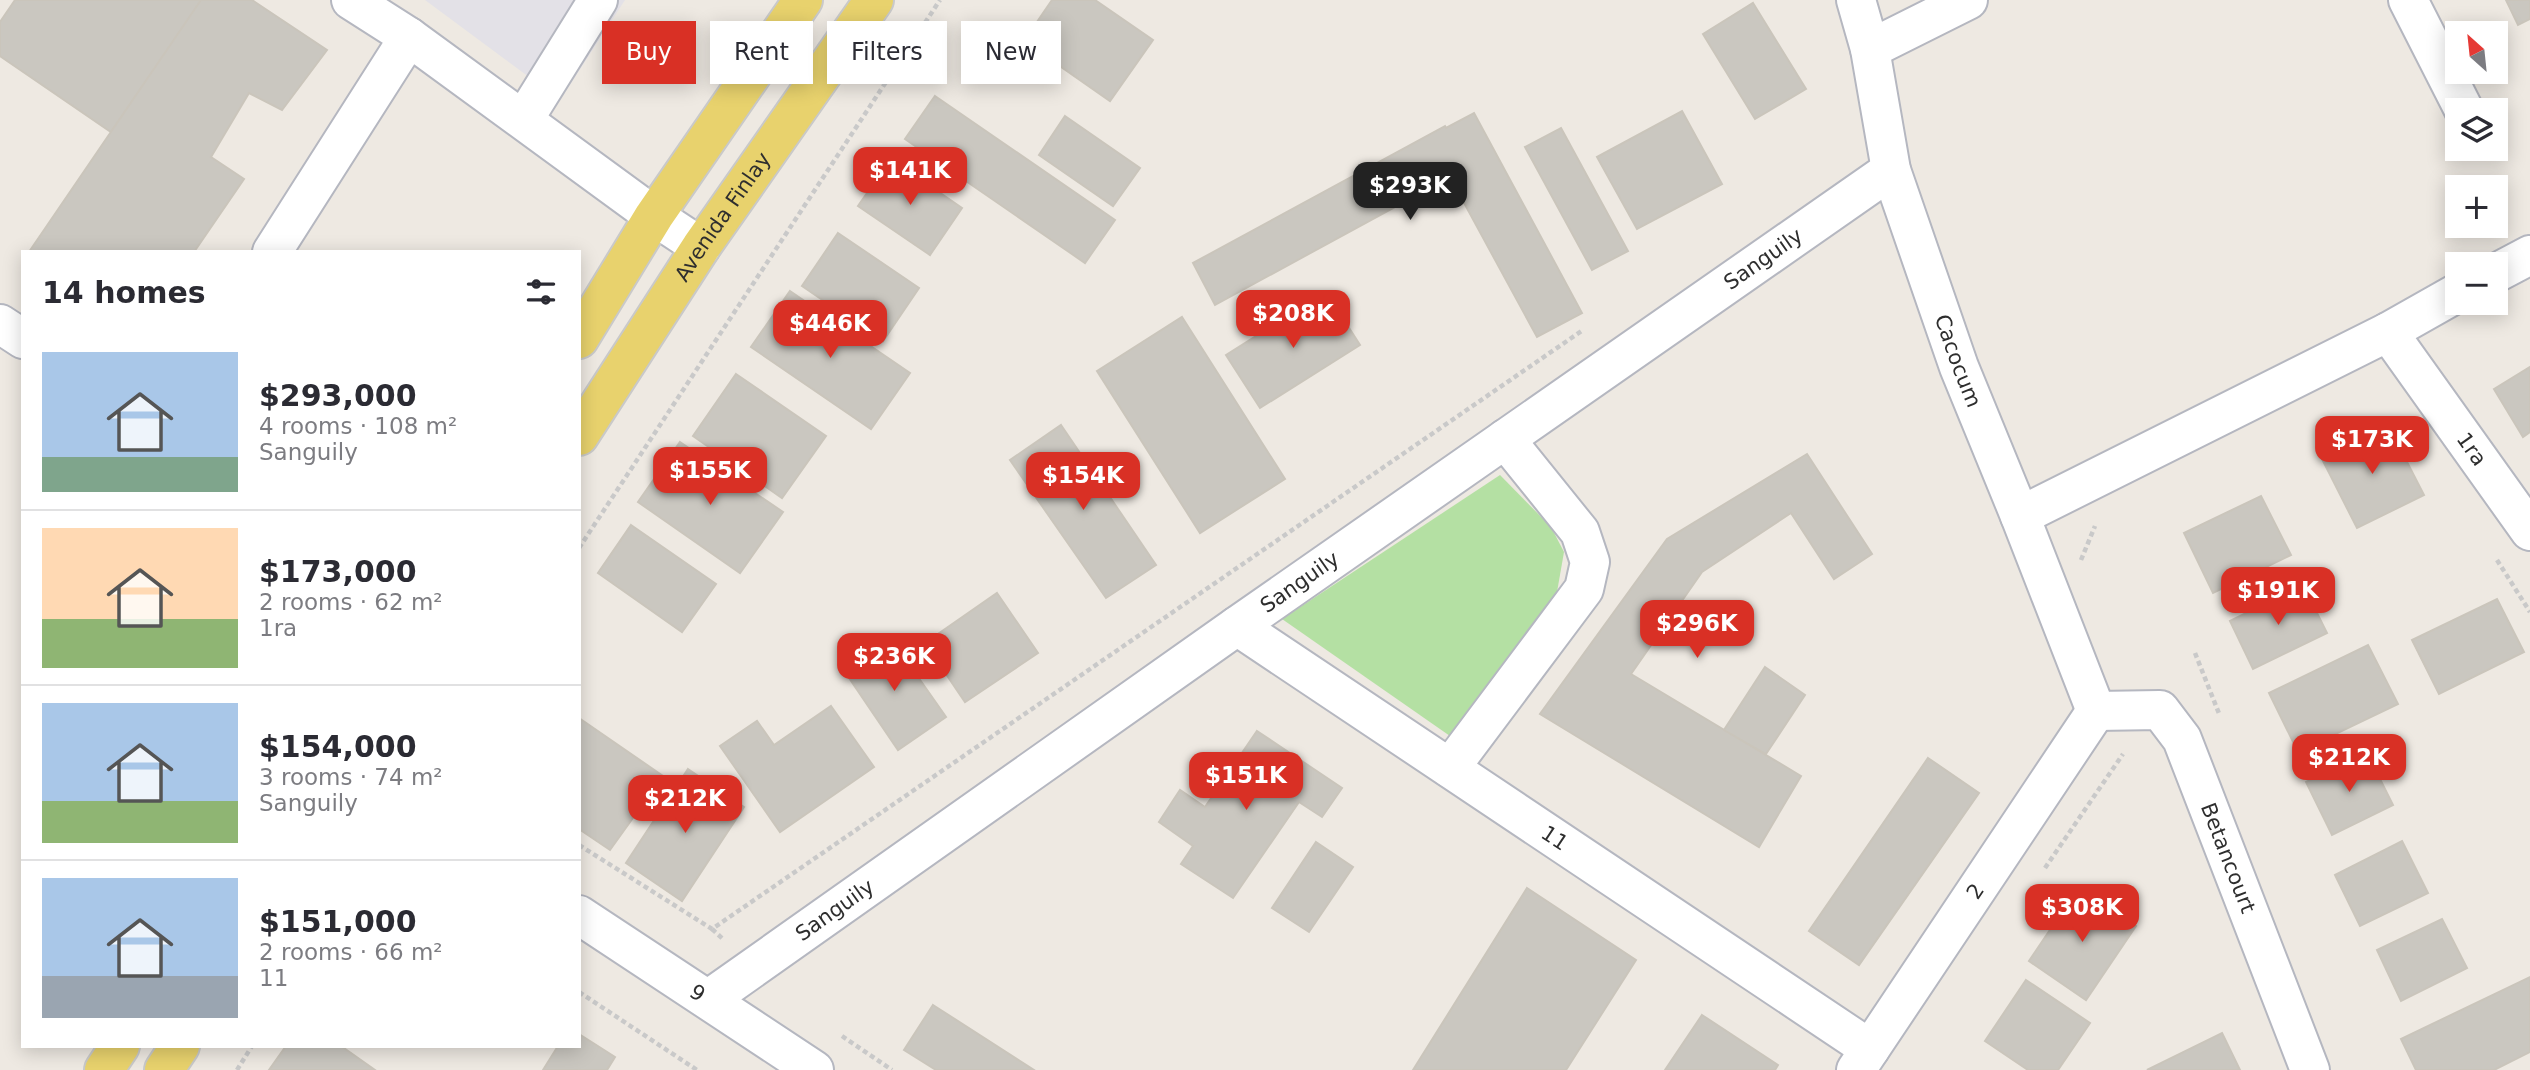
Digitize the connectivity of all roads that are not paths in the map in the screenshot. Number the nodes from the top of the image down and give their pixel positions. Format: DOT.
graph roads {
  1 [pos="351,0"];
  2 [pos="598,0"];
  3 [pos="803,0"];
  4 [pos="874,0"];
  5 [pos="1856,0"];
  6 [pos="1968,0"];
  7 [pos="2408,0"];
  8 [pos="409,37"];
  9 [pos="1870,49"];
  10 [pos="2458,98"];
  11 [pos="524,119"];
  12 [pos="1891,170"];
  13 [pos="654,216"];
  14 [pos="701,247"];
  15 [pos="273,250"];
  16 [pos="2530,255"];
  17 [pos="2508,267"];
  18 [pos="2445,300"];
  19 [pos="0,324"];
  20 [pos="2388,332"];
  21 [pos="581,336"];
  22 [pos="21,338"];
  23 [pos="581,433"];
  24 [pos="1505,439"];
  25 [pos="2020,516"];
  26 [pos="2530,531"];
  27 [pos="1237,626"];
  28 [pos="2096,711"];
  29 [pos="1450,768"];
  30 [pos="581,916"];
  31 [pos="709,999"];
  32 [pos="119,1048"];
  33 [pos="179,1048"];
  34 [pos="1863,1060"];
  35 [pos="104,1070"];
  36 [pos="164,1070"];
  37 [pos="814,1070"];
  38 [pos="2310,1070"];
  1 -- 8 [label="street"];
  2 -- 11 [label="street"];
  3 -- 13 [label="main road"];
  4 -- 14 [label="main road, Avenida Finlay"];
  5 -- 9 [label="street, Cacocum"];
  6 -- 9 [label="street"];
  7 -- 10 [label="street"];
  8 -- 11 [label="street"];
  8 -- 15 [label="street"];
  9 -- 12 [label="street, Cacocum"];
  11 -- 13 [label="street"];
  12 -- 24 [label="street, Sanguily"];
  12 -- 25 [label="street, Cacocum"];
  13 -- 14 [label="street"];
  13 -- 21 [label="main road"];
  14 -- 23 [label="main road, Avenida Finlay"];
  16 -- 17 [label="street"];
  18 -- 20 [label="street"];
  19 -- 22 [label="street"];
  20 -- 25 [label="street"];
  20 -- 26 [label="street, 1ra"];
  24 -- 27 [label="street, Sanguily"];
  24 -- 29 [label="street"];
  25 -- 28 [label="street, Cacocum"];
  27 -- 29 [label="street, 11"];
  27 -- 31 [label="street, Sanguily"];
  28 -- 34 [label="street, 2"];
  28 -- 38 [label="street, Betancourt"];
  29 -- 34 [label="street, 11"];
  30 -- 31 [label="street, 9"];
  31 -- 37 [label="street, 9"];
  32 -- 35 [label="main road"];
  33 -- 36 [label="main road"];
}
